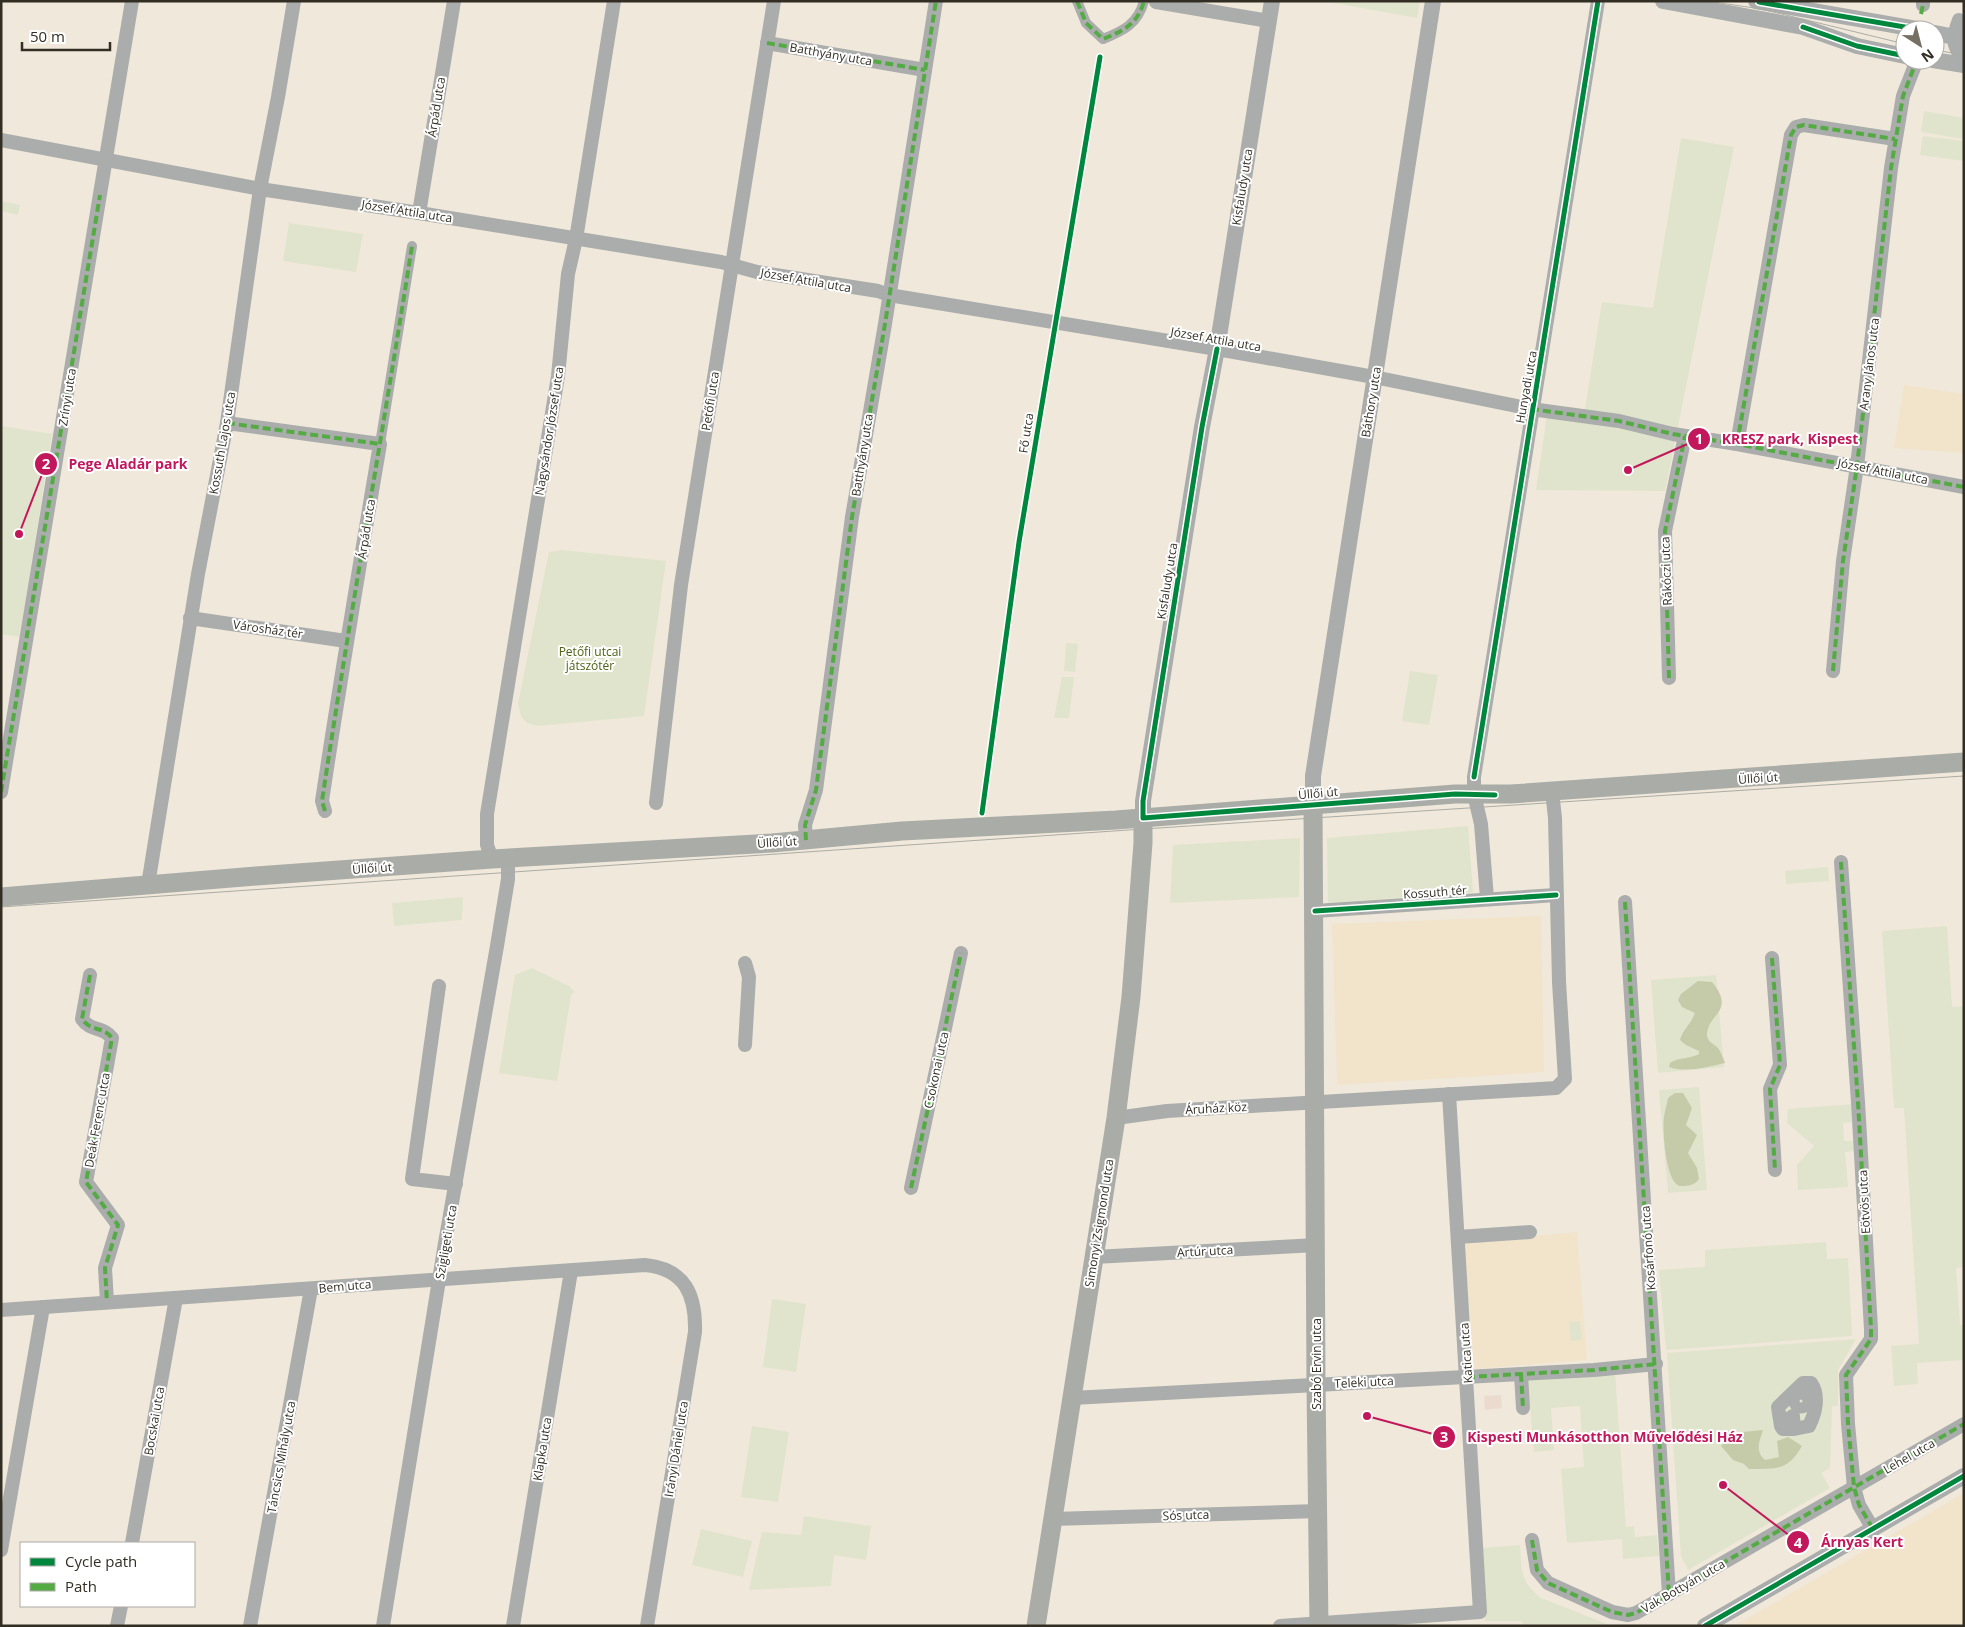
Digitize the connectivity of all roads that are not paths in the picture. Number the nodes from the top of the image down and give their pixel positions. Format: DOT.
graph roads {
  1 [pos="132,1"];
  2 [pos="294,1"];
  3 [pos="454,1"];
  4 [pos="614,1"];
  5 [pos="774,1"];
  6 [pos="936,1"];
  7 [pos="1077,1"];
  8 [pos="1144,1"];
  9 [pos="1272,1"];
  10 [pos="1433,1"];
  11 [pos="1598,1"];
  12 [pos="1663,1"];
  13 [pos="1758,1"];
  14 [pos="1156,2"];
  15 [pos="1922,12"];
  16 [pos="1962,18"];
  17 [pos="1768,19"];
  18 [pos="1269,21"];
  19 [pos="1946,37"];
  20 [pos="767,43"];
  21 [pos="1895,54"];
  22 [pos="1945,61"];
  23 [pos="1964,64"];
  24 [pos="925,70"];
  25 [pos="1913,70"];
  26 [pos="1895,139"];
  27 [pos="1,140"];
  28 [pos="106,159"];
  29 [pos="260,189"];
  30 [pos="419,213"];
  31 [pos="576,239"];
  32 [pos="412,246"];
  33 [pos="732,265"];
  34 [pos="889,295"];
  35 [pos="1217,349"];
  36 [pos="1374,377"];
  37 [pos="1531,409"];
  38 [pos="227,423"];
  39 [pos="1684,436"];
  40 [pos="380,444"];
  41 [pos="1737,444"];
  42 [pos="1857,466"];
  43 [pos="1964,487"];
  44 [pos="190,618"];
  45 [pos="346,641"];
  46 [pos="1833,671"];
  47 [pos="1669,678"];
  48 [pos="1964,762"];
  49 [pos="1552,791"];
  50 [pos="1,792"];
  51 [pos="1474,794"];
  52 [pos="656,803"];
  53 [pos="1313,804"];
  54 [pos="325,811"];
  55 [pos="1143,818"];
  56 [pos="806,840"];
  57 [pos="500,859"];
  58 [pos="1841,862"];
  59 [pos="148,885"];
  60 [pos="1556,895"];
  61 [pos="1,897"];
  62 [pos="1487,898"];
  63 [pos="1625,902"];
  64 [pos="1315,911"];
  65 [pos="961,952"];
  66 [pos="1772,958"];
  67 [pos="745,963"];
  68 [pos="90,975"];
  69 [pos="438,986"];
  70 [pos="745,1045"];
  71 [pos="1449,1094"];
  72 [pos="1316,1102"];
  73 [pos="1116,1118"];
  74 [pos="1775,1170"];
  75 [pos="456,1184"];
  76 [pos="911,1188"];
  77 [pos="1530,1232"];
  78 [pos="1458,1237"];
  79 [pos="1317,1245"];
  80 [pos="1094,1257"];
  81 [pos="572,1271"];
  82 [pos="440,1278"];
  83 [pos="685,1283"];
  84 [pos="311,1289"];
  85 [pos="176,1298"];
  86 [pos="107,1302"];
  87 [pos="43,1307"];
  88 [pos="1,1310"];
  89 [pos="1656,1364"];
  90 [pos="1521,1374"];
  91 [pos="1467,1377"];
  92 [pos="1316,1384"];
  93 [pos="1072,1398"];
  94 [pos="1782,1402"];
  95 [pos="1523,1408"];
  96 [pos="1964,1424"];
  97 [pos="1964,1476"];
  98 [pos="1854,1487"];
  99 [pos="1318,1510"];
  100 [pos="1053,1519"];
  101 [pos="1872,1529"];
  102 [pos="1532,1540"];
  103 [pos="132,1542"];
  104 [pos="1,1550"];
  105 [pos="1669,1594"];
  106 [pos="121,1607"];
  107 [pos="649,1623"];
  108 [pos="1320,1624"];
  109 [pos="1036,1625"];
  110 [pos="117,1626"];
  111 [pos="250,1626"];
  112 [pos="383,1626"];
  113 [pos="513,1626"];
  114 [pos="1030,1626"];
  115 [pos="1280,1626"];
  116 [pos="1705,1626"];
  1 -- 28 [label="street, Zrínyi utca"];
  2 -- 29 [label="street, Kossuth Lajos utca"];
  3 -- 30 [label="street, Árpád utca"];
  4 -- 31 [label="street, Nagysándor József utca"];
  5 -- 20 [label="street, Petőfi utca"];
  6 -- 24 [label="street, Batthyány utca"];
  7 -- 8 [label="street"];
  9 -- 18 [label="street, Kisfaludy utca"];
  10 -- 36 [label="street, Báthory utca"];
  11 -- 37 [label="street, Hunyadi utca"];
  12 -- 17 [label="street"];
  13 -- 15 [label="street"];
  13 -- 17 [label="street"];
  14 -- 18 [label="street"];
  16 -- 19 [label="street"];
  17 -- 21 [label="street"];
  18 -- 35 [label="street, Kisfaludy utca"];
  19 -- 23 [label="street"];
  20 -- 24 [label="street, Batthyány utca"];
  20 -- 33 [label="street, Petőfi utca"];
  22 -- 23 [label="street"];
  24 -- 34 [label="street, Batthyány utca"];
  25 -- 26 [label="street, Arany János utca"];
  26 -- 41 [label="street"];
  26 -- 42 [label="street, Arany János utca"];
  27 -- 28 [label="street, József Attila utca"];
  28 -- 29 [label="street, József Attila utca"];
  28 -- 50 [label="street, Zrínyi utca"];
  29 -- 30 [label="street, József Attila utca"];
  29 -- 38 [label="street, Kossuth Lajos utca"];
  30 -- 31 [label="street, József Attila utca"];
  31 -- 33 [label="street, József Attila utca"];
  31 -- 57 [label="street, Nagysándor József utca"];
  32 -- 40 [label="street, Árpád utca"];
  33 -- 34 [label="street, József Attila utca"];
  33 -- 52 [label="street, Petőfi utca"];
  34 -- 35 [label="street, József Attila utca"];
  34 -- 56 [label="street, Batthyány utca"];
  35 -- 36 [label="street, József Attila utca"];
  35 -- 55 [label="street, Kisfaludy utca"];
  36 -- 37 [label="street, József Attila utca"];
  36 -- 53 [label="street, Báthory utca"];
  37 -- 39 [label="street, József Attila utca"];
  37 -- 51 [label="street, Hunyadi utca"];
  38 -- 40 [label="street"];
  38 -- 44 [label="street, Kossuth Lajos utca"];
  39 -- 41 [label="street, József Attila utca"];
  39 -- 47 [label="street, Rákóczi utca"];
  40 -- 45 [label="street, Árpád utca"];
  41 -- 42 [label="street, József Attila utca"];
  42 -- 43 [label="street, József Attila utca"];
  42 -- 46 [label="street, Arany János utca"];
  44 -- 45 [label="street, Városház tér"];
  44 -- 59 [label="street, Kossuth Lajos utca"];
  45 -- 54 [label="street, Árpád utca"];
  48 -- 49 [label="main road, Üllői út"];
  49 -- 51 [label="main road, Üllői út"];
  49 -- 60 [label="street"];
  51 -- 53 [label="main road, Üllői út"];
  51 -- 62 [label="street"];
  53 -- 55 [label="main road, Üllői út"];
  53 -- 64 [label="main road"];
  55 -- 56 [label="main road, Üllői út"];
  55 -- 73 [label="main road, Simonyi Zsigmond utca"];
  56 -- 57 [label="main road, Üllői út"];
  57 -- 59 [label="main road, Üllői út"];
  57 -- 75 [label="street, Szigligeti utca"];
  58 -- 98 [label="street, Eötvös utca"];
  59 -- 61 [label="main road, Üllői út"];
  60 -- 62 [label="street, Kossuth tér"];
  60 -- 71 [label="street"];
  62 -- 64 [label="street, Kossuth tér"];
  63 -- 89 [label="street, Kosárfonó utca"];
  64 -- 72 [label="main road"];
  65 -- 76 [label="street, Csokonai utca"];
  66 -- 74 [label="street"];
  67 -- 70 [label="street"];
  68 -- 86 [label="street, Deák Ferenc utca"];
  69 -- 75 [label="street"];
  71 -- 72 [label="street"];
  71 -- 78 [label="street, Katica utca"];
  72 -- 73 [label="street, Áruház köz"];
  72 -- 79 [label="main road, Szabó Ervin utca"];
  73 -- 80 [label="main road, Simonyi Zsigmond utca"];
  75 -- 82 [label="street, Szigligeti utca"];
  77 -- 78 [label="street"];
  78 -- 91 [label="street, Katica utca"];
  79 -- 80 [label="street, Artúr utca"];
  79 -- 92 [label="main road, Szabó Ervin utca"];
  80 -- 93 [label="main road, Simonyi Zsigmond utca"];
  81 -- 82 [label="street, Bem utca"];
  81 -- 83 [label="street, Bem utca"];
  81 -- 113 [label="street, Klapka utca"];
  82 -- 84 [label="street, Bem utca"];
  82 -- 112 [label="street, Szigligeti utca"];
  83 -- 107 [label="street, Irányi Dániel utca"];
  84 -- 85 [label="street, Bem utca"];
  84 -- 111 [label="street, Táncsics Mihály utca"];
  85 -- 86 [label="street, Bem utca"];
  85 -- 103 [label="street, Bocskai utca"];
  86 -- 87 [label="street, Bem utca"];
  87 -- 88 [label="street, Bem utca"];
  87 -- 104 [label="street"];
  89 -- 90 [label="street, Teleki utca"];
  89 -- 105 [label="street, Kosárfonó utca"];
  90 -- 91 [label="street, Teleki utca"];
  90 -- 95 [label="street"];
  91 -- 92 [label="street, Teleki utca"];
  91 -- 108 [label="street, Katica utca"];
  92 -- 93 [label="street, Teleki utca"];
  92 -- 99 [label="main road, Szabó Ervin utca"];
  93 -- 100 [label="main road, Simonyi Zsigmond utca"];
  94 -- 94 [label="street"];
  96 -- 98 [label="street, Lehel utca"];
  97 -- 101 [label="street"];
  98 -- 101 [label="street, Eötvös utca"];
  98 -- 105 [label="street, Vak Bottyán utca"];
  99 -- 100 [label="street, Sós utca"];
  99 -- 108 [label="main road, Szabó Ervin utca"];
  100 -- 109 [label="main road, Simonyi Zsigmond utca"];
  101 -- 116 [label="street"];
  102 -- 105 [label="street, Vak Bottyán utca"];
  106 -- 110 [label="street"];
  108 -- 115 [label="street"];
  109 -- 114 [label="street"];
}
